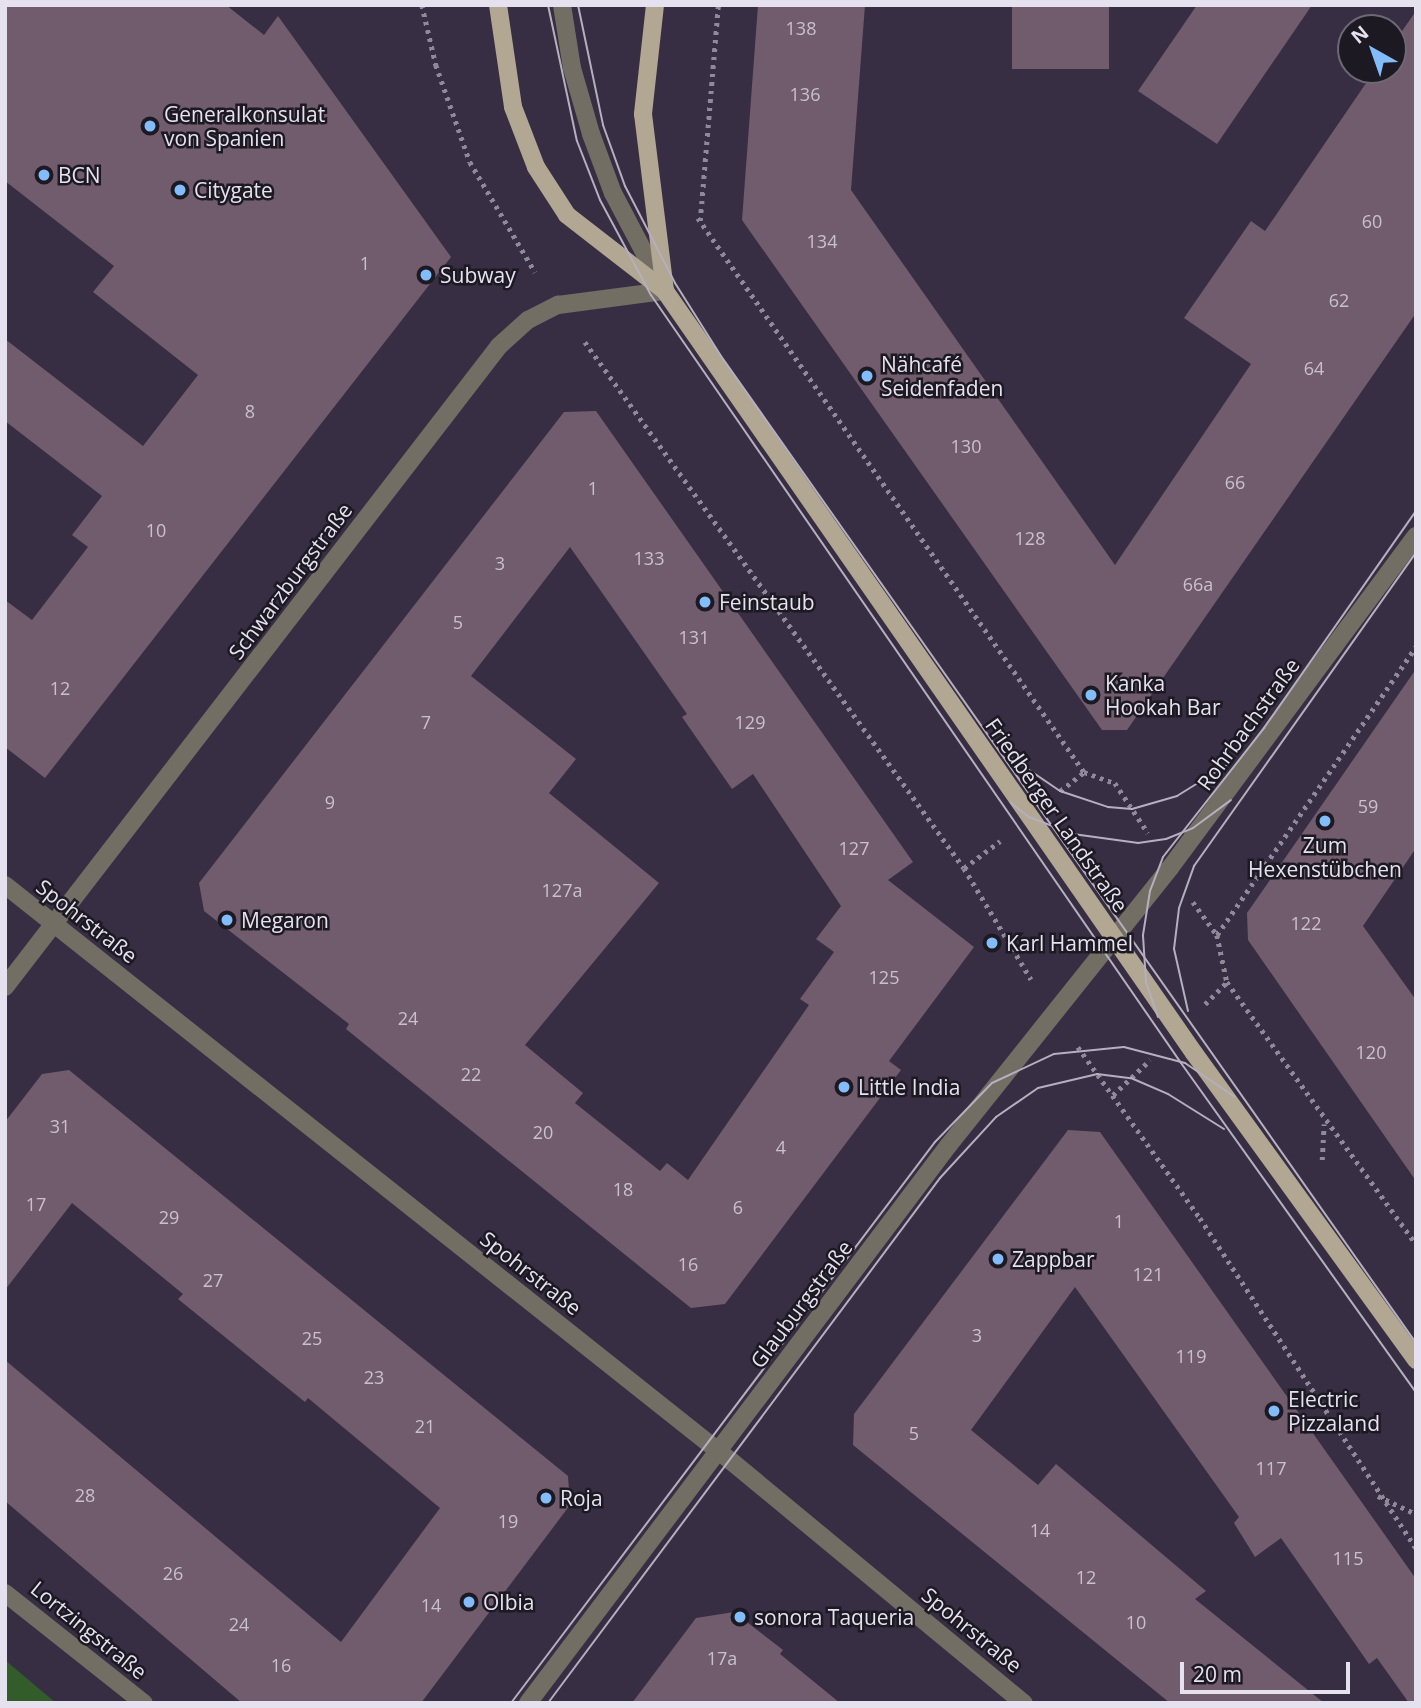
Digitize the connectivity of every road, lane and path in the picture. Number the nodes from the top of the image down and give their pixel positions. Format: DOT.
graph roads {
  1 [pos="422,5"];
  2 [pos="498,5"];
  3 [pos="562,5"];
  4 [pos="655,5"];
  5 [pos="718,5"];
  6 [pos="666,291"];
  7 [pos="558,305"];
  8 [pos="1416,536"];
  9 [pos="1416,646"];
  10 [pos="1084,772"];
  11 [pos="5,885"];
  12 [pos="55,924"];
  13 [pos="1217,935"];
  14 [pos="1113,936"];
  15 [pos="1227,982"];
  16 [pos="5,987"];
  17 [pos="1056,1014"];
  18 [pos="1155,1054"];
  19 [pos="1113,1095"];
  20 [pos="1324,1123"];
  21 [pos="1322,1166"];
  22 [pos="1416,1244"];
  23 [pos="1416,1360"];
  24 [pos="719,1451"];
  25 [pos="1378,1496"];
  26 [pos="1416,1514"];
  27 [pos="1416,1548"];
  28 [pos="5,1592"];
  29 [pos="144,1703"];
  30 [pos="528,1703"];
  31 [pos="1024,1703"];
  1 -- 7 [label="path"];
  2 -- 6 [label="main road, Friedberger Landstraße"];
  3 -- 6 [label="street, Friedberger Landstraße"];
  4 -- 6 [label="main road, Friedberger Landstraße"];
  5 -- 10 [label="path"];
  6 -- 7 [label="street, Schwarzburgstraße"];
  6 -- 14 [label="main road, Friedberger Landstraße"];
  7 -- 12 [label="street, Schwarzburgstraße"];
  7 -- 17 [label="path"];
  8 -- 14 [label="street, Rohrbachstraße"];
  9 -- 13 [label="path"];
  11 -- 12 [label="street, Spohrstraße"];
  12 -- 16 [label="street, Schwarzburgstraße"];
  12 -- 24 [label="street, Spohrstraße"];
  14 -- 17 [label="street, Glauburgstraße"];
  14 -- 23 [label="main road, Friedberger Landstraße"];
  15 -- 20 [label="path"];
  17 -- 19 [label="path"];
  17 -- 24 [label="street, Glauburgstraße"];
  18 -- 19 [label="path"];
  19 -- 25 [label="path"];
  20 -- 21 [label="path"];
  20 -- 22 [label="path"];
  24 -- 30 [label="street, Glauburgstraße"];
  24 -- 31 [label="street, Spohrstraße"];
  25 -- 26 [label="path"];
  25 -- 27 [label="path"];
  28 -- 29 [label="street, Lortzingstraße"];
}
